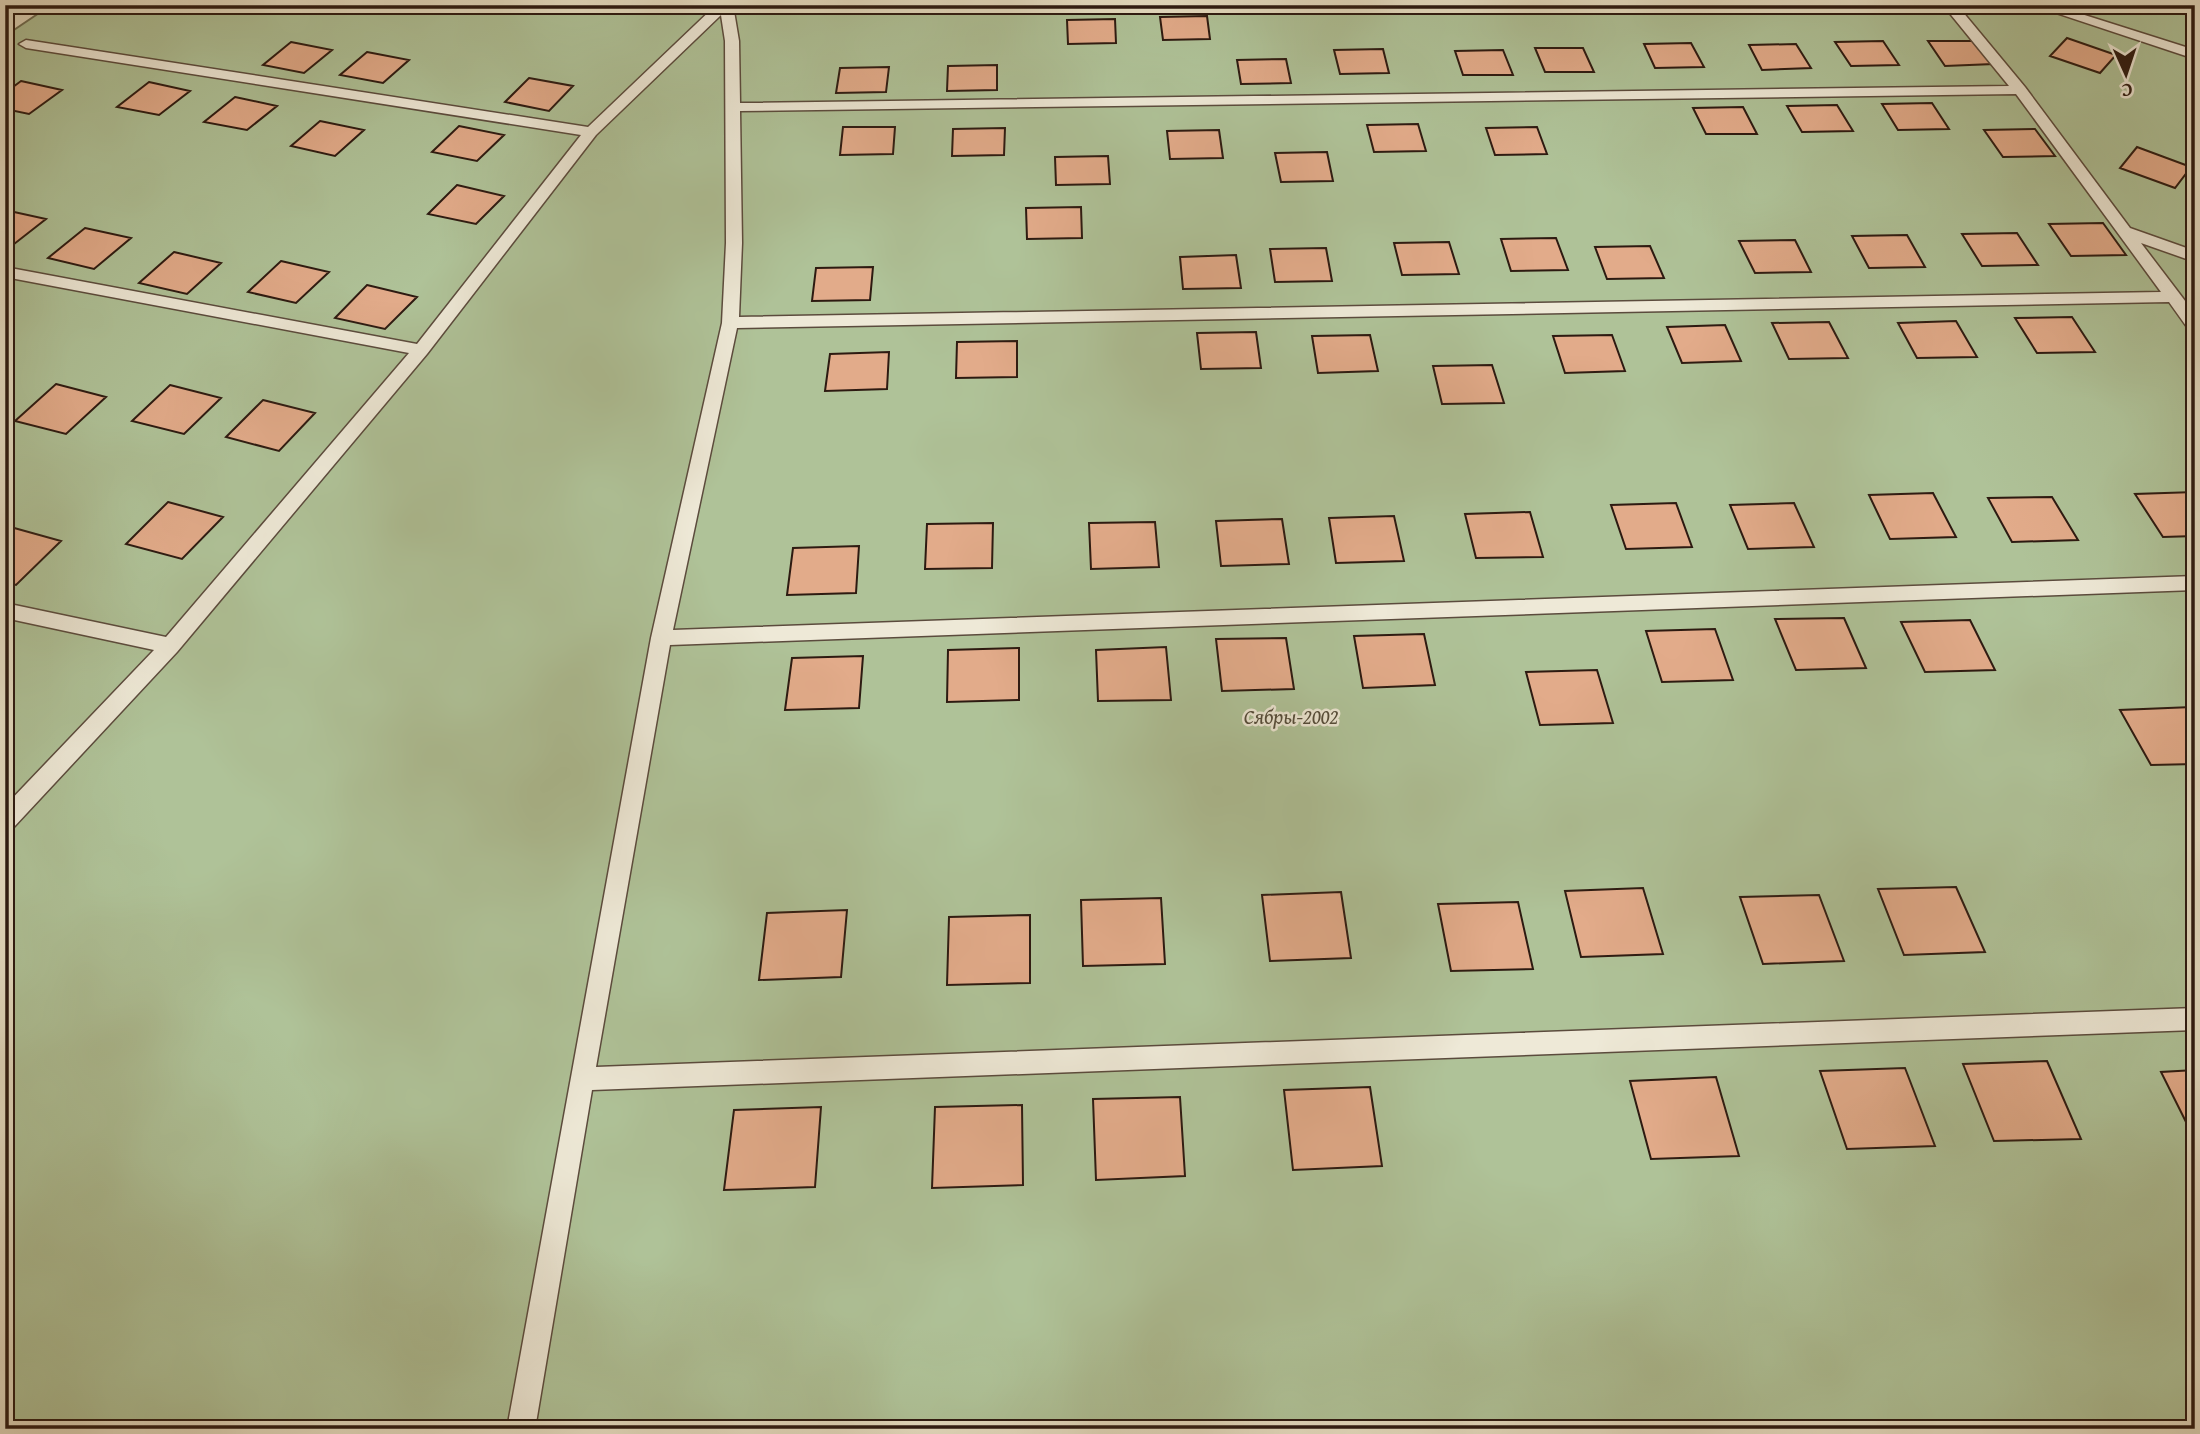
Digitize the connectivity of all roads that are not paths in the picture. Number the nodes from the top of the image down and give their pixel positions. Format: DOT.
graph roads {
  1 [pos="725,5"];
  2 [pos="1950,5"];
  3 [pos="2039,5"];
  4 [pos="26,44"];
  5 [pos="2195,55"];
  6 [pos="2020,90"];
  7 [pos="731,107"];
  8 [pos="591,132"];
  9 [pos="2125,231"];
  10 [pos="2195,257"];
  11 [pos="5,272"];
  12 [pos="2174,297"];
  13 [pos="730,323"];
  14 [pos="2195,326"];
  15 [pos="421,350"];
  16 [pos="2195,583"];
  17 [pos="5,610"];
  18 [pos="661,638"];
  19 [pos="170,646"];
  20 [pos="5,821"];
  21 [pos="2195,1019"];
  22 [pos="581,1079"];
  23 [pos="521,1429"];
  1 -- 7 [label="lane"];
  1 -- 8 [label="lane"];
  2 -- 6 [label="lane"];
  3 -- 5 [label="lane"];
  4 -- 8 [label="lane"];
  6 -- 7 [label="lane"];
  6 -- 9 [label="lane"];
  7 -- 13 [label="lane"];
  8 -- 15 [label="lane"];
  9 -- 10 [label="lane"];
  9 -- 12 [label="lane"];
  11 -- 15 [label="lane"];
  12 -- 13 [label="lane"];
  12 -- 14 [label="lane"];
  13 -- 18 [label="lane"];
  15 -- 19 [label="lane"];
  16 -- 18 [label="lane"];
  17 -- 19 [label="lane"];
  18 -- 22 [label="lane"];
  19 -- 20 [label="lane"];
  21 -- 22 [label="lane"];
  22 -- 23 [label="lane"];
}
